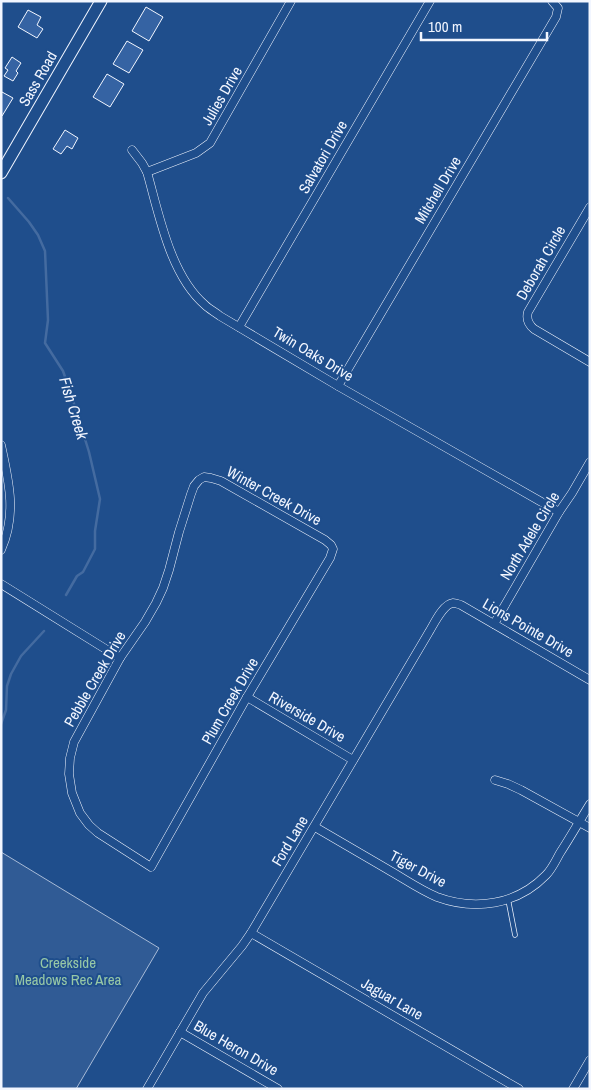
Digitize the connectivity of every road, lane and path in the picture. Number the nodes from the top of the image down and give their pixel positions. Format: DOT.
graph roads {
  1 [pos="101,1"];
  2 [pos="292,1"];
  3 [pos="430,1"];
  4 [pos="552,1"];
  5 [pos="132,150"];
  6 [pos="1,172"];
  7 [pos="147,172"];
  8 [pos="590,207"];
  9 [pos="240,327"];
  10 [pos="590,362"];
  11 [pos="338,386"];
  12 [pos="1,445"];
  13 [pos="590,462"];
  14 [pos="199,480"];
  15 [pos="559,512"];
  16 [pos="333,549"];
  17 [pos="1,550"];
  18 [pos="1,584"];
  19 [pos="452,603"];
  20 [pos="494,624"];
  21 [pos="120,658"];
  22 [pos="590,680"];
  23 [pos="247,697"];
  24 [pos="353,760"];
  25 [pos="495,780"];
  26 [pos="590,804"];
  27 [pos="580,822"];
  28 [pos="315,827"];
  29 [pos="590,828"];
  30 [pos="151,867"];
  31 [pos="508,900"];
  32 [pos="251,933"];
  33 [pos="515,935"];
  34 [pos="180,1032"];
  35 [pos="590,1060"];
  36 [pos="147,1089"];
  37 [pos="278,1089"];
  38 [pos="519,1089"];
  39 [pos="573,1089"];
  1 -- 6 [label="street, Sass Road"];
  2 -- 7 [label="street, Julies Drive"];
  3 -- 9 [label="street, Salvatori Drive"];
  4 -- 11 [label="street, Mitchell Drive"];
  5 -- 7 [label="street, Twin Oaks Drive"];
  7 -- 9 [label="street, Twin Oaks Drive"];
  8 -- 10 [label="street, Deborah Circle"];
  9 -- 11 [label="street, Twin Oaks Drive"];
  11 -- 15 [label="street, Twin Oaks Drive"];
  12 -- 17 [label="street"];
  13 -- 15 [label="street, North Adele Circle"];
  14 -- 16 [label="street, Winter Creek Drive"];
  14 -- 21 [label="street, Pebble Creek Drive"];
  15 -- 20 [label="street, North Adele Circle"];
  16 -- 23 [label="street, Plum Creek Drive"];
  18 -- 21 [label="street"];
  19 -- 20 [label="street, Lions Pointe Drive"];
  19 -- 24 [label="street, Ford Lane"];
  20 -- 22 [label="street, Lions Pointe Drive"];
  21 -- 30 [label="street, Pebble Creek Drive"];
  23 -- 24 [label="street, Riverside Drive"];
  23 -- 30 [label="street, Plum Creek Drive"];
  24 -- 28 [label="street, Ford Lane"];
  25 -- 27 [label="street"];
  26 -- 27 [label="street, Tiger Drive"];
  27 -- 29 [label="street"];
  27 -- 31 [label="street, Tiger Drive"];
  28 -- 31 [label="street, Tiger Drive"];
  28 -- 32 [label="street, Ford Lane"];
  31 -- 33 [label="lane"];
  32 -- 34 [label="street, Ford Lane"];
  32 -- 38 [label="street, Jaguar Lane"];
  34 -- 36 [label="street, Ford Lane"];
  34 -- 37 [label="street, Blue Heron Drive"];
  35 -- 39 [label="street"];
}
